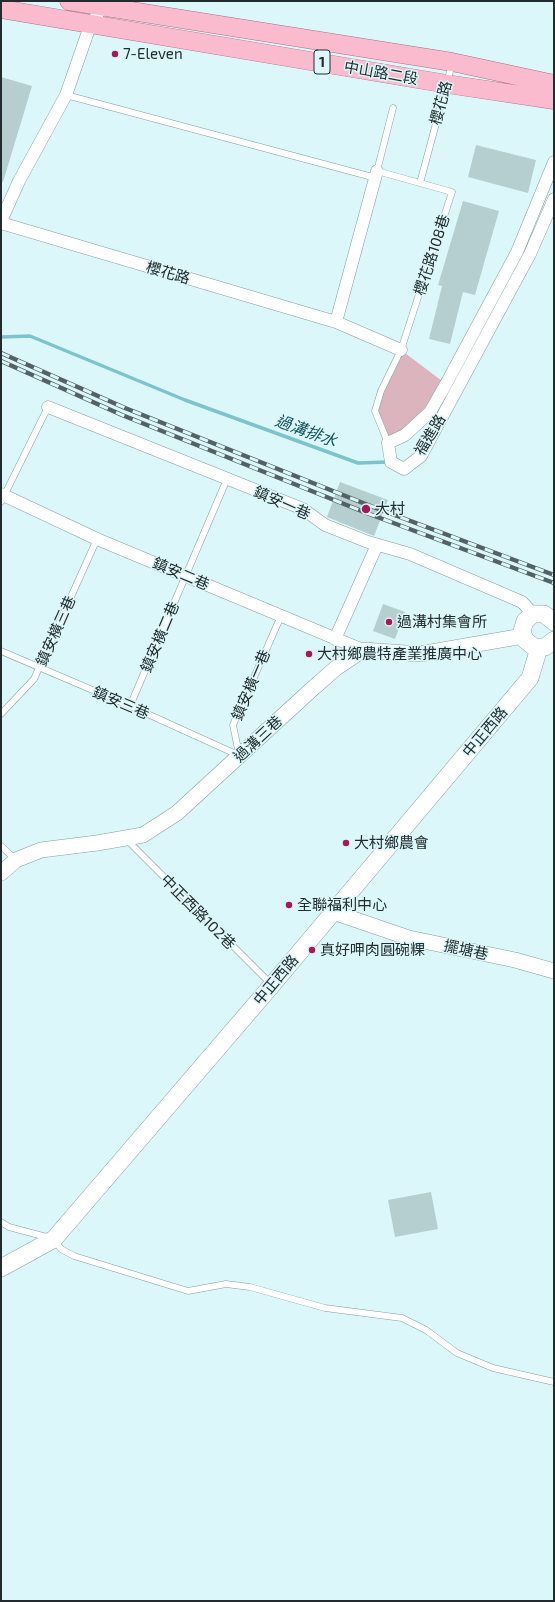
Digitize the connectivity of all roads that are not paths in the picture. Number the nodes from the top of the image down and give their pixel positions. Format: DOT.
graph roads {
  1 [pos="69,1"];
  2 [pos="105,4"];
  3 [pos="1,9"];
  4 [pos="90,26"];
  5 [pos="452,62"];
  6 [pos="446,84"];
  7 [pos="554,84"];
  8 [pos="66,95"];
  9 [pos="554,100"];
  10 [pos="393,108"];
  11 [pos="554,162"];
  12 [pos="376,174"];
  13 [pos="420,183"];
  14 [pos="553,205"];
  15 [pos="1,222"];
  16 [pos="336,322"];
  17 [pos="402,350"];
  18 [pos="48,407"];
  19 [pos="388,443"];
  20 [pos="227,479"];
  21 [pos="2,497"];
  22 [pos="97,539"];
  23 [pos="377,545"];
  24 [pos="186,576"];
  25 [pos="534,614"];
  26 [pos="280,616"];
  27 [pos="554,620"];
  28 [pos="523,636"];
  29 [pos="335,639"];
  30 [pos="547,644"];
  31 [pos="363,650"];
  32 [pos="1,651"];
  33 [pos="40,667"];
  34 [pos="130,706"];
  35 [pos="1,714"];
  36 [pos="240,756"];
  37 [pos="126,839"];
  38 [pos="1,846"];
  39 [pos="16,860"];
  40 [pos="1,873"];
  41 [pos="333,912"];
  42 [pos="554,971"];
  43 [pos="272,985"];
  44 [pos="1,1222"];
  45 [pos="54,1239"];
  46 [pos="1,1268"];
  47 [pos="554,1382"];
  1 -- 2 [label="main road, 1"];
  2 -- 4 [label="street, 櫻花路"];
  2 -- 5 [label="main road, 中山路二段 / 1"];
  3 -- 4 [label="main road, 1"];
  4 -- 6 [label="main road, 中山路二段 / 1"];
  4 -- 8 [label="street, 櫻花路"];
  5 -- 6 [label="lane, 櫻花路"];
  5 -- 7 [label="main road, 中山路二段 / 1"];
  6 -- 9 [label="main road, 中山路二段 / 1"];
  6 -- 13 [label="lane, 櫻花路"];
  8 -- 12 [label="lane"];
  8 -- 15 [label="street, 櫻花路"];
  10 -- 12 [label="lane"];
  11 -- 19 [label="street, 福進路"];
  12 -- 13 [label="lane"];
  12 -- 16 [label="street"];
  13 -- 17 [label="lane, 櫻花路108巷"];
  14 -- 19 [label="street, 福進路"];
  15 -- 16 [label="street, 櫻花路"];
  16 -- 17 [label="street, 櫻花路"];
  17 -- 19 [label="lane"];
  18 -- 20 [label="street, 鎮安一巷"];
  18 -- 21 [label="lane"];
  20 -- 23 [label="street, 鎮安一巷"];
  20 -- 24 [label="lane, 鎮安橫二巷"];
  21 -- 22 [label="street, 鎮安二巷"];
  22 -- 24 [label="street, 鎮安二巷"];
  22 -- 33 [label="lane, 鎮安橫三巷"];
  23 -- 25 [label="street, 鎮安一巷"];
  23 -- 29 [label="street"];
  24 -- 26 [label="street, 鎮安二巷"];
  24 -- 34 [label="lane, 鎮安橫二巷"];
  25 -- 27 [label="main road"];
  25 -- 28 [label="main road"];
  26 -- 29 [label="street, 鎮安二巷"];
  26 -- 36 [label="lane, 鎮安橫一巷"];
  28 -- 30 [label="main road, 中正西路"];
  28 -- 31 [label="street"];
  29 -- 31 [label="street, 鎮安二巷"];
  30 -- 41 [label="main road, 中正西路"];
  31 -- 36 [label="street, 過溝三巷"];
  32 -- 33 [label="lane, 鎮安三巷"];
  33 -- 34 [label="lane, 鎮安三巷"];
  33 -- 35 [label="lane, 鎮安橫三巷"];
  34 -- 36 [label="lane, 鎮安三巷"];
  36 -- 37 [label="street, 過溝三巷"];
  37 -- 39 [label="street, 過溝三巷"];
  37 -- 43 [label="lane, 中正西路102巷"];
  38 -- 39 [label="lane"];
  39 -- 40 [label="street, 過溝三巷"];
  41 -- 42 [label="street, 擺塘巷"];
  41 -- 43 [label="main road, 中正西路"];
  43 -- 45 [label="main road, 中正西路"];
  44 -- 45 [label="lane"];
  45 -- 46 [label="main road, 中正西路"];
  45 -- 47 [label="lane"];
}
